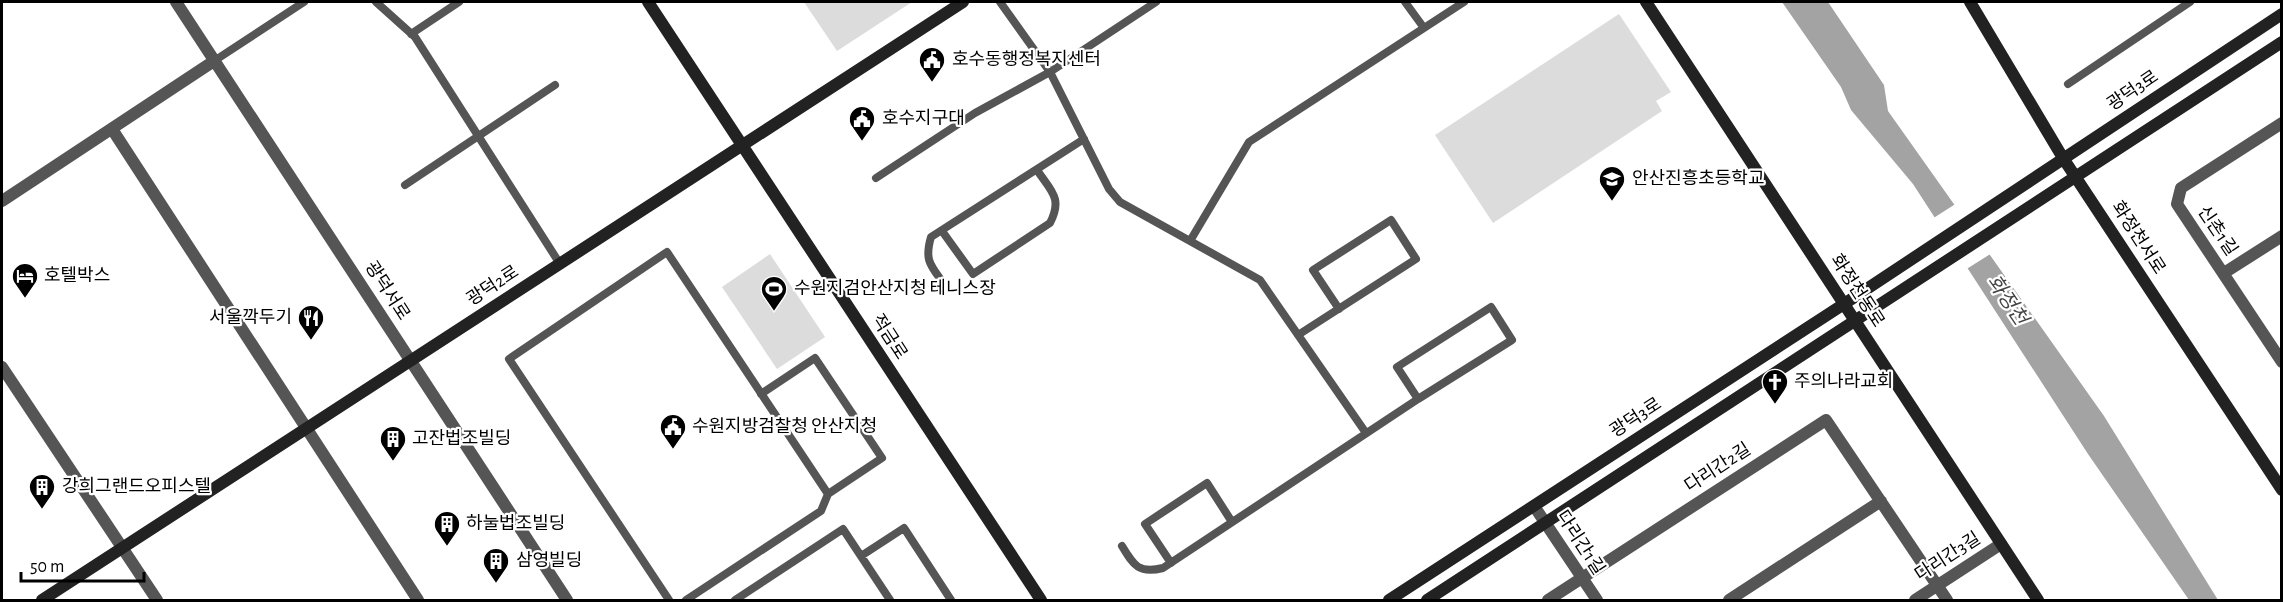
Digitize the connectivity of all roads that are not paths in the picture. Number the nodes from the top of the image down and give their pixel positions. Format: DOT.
graph roads {
  1 [pos="176,2"];
  2 [pos="304,2"];
  3 [pos="376,2"];
  4 [pos="459,2"];
  5 [pos="648,2"];
  6 [pos="963,2"];
  7 [pos="1000,2"];
  8 [pos="1156,2"];
  9 [pos="1405,2"];
  10 [pos="1464,2"];
  11 [pos="1646,2"];
  12 [pos="1970,2"];
  13 [pos="2170,2"];
  14 [pos="2190,2"];
  15 [pos="2176,11"];
  16 [pos="2282,14"];
  17 [pos="1424,28"];
  18 [pos="411,34"];
  19 [pos="2282,42"];
  20 [pos="214,61"];
  21 [pos="1050,72"];
  22 [pos="2068,84"];
  23 [pos="555,85"];
  24 [pos="2282,123"];
  25 [pos="112,129"];
  26 [pos="479,136"];
  27 [pos="1084,139"];
  28 [pos="741,146"];
  29 [pos="2063,158"];
  30 [pos="1037,170"];
  31 [pos="2076,177"];
  32 [pos="876,178"];
  33 [pos="405,184"];
  34 [pos="2,201"];
  35 [pos="942,231"];
  36 [pos="2282,237"];
  37 [pos="1190,241"];
  38 [pos="560,264"];
  39 [pos="2224,273"];
  40 [pos="944,284"];
  41 [pos="1844,304"];
  42 [pos="1339,309"];
  43 [pos="1855,321"];
  44 [pos="1298,335"];
  45 [pos="2280,356"];
  46 [pos="411,361"];
  47 [pos="2,367"];
  48 [pos="761,394"];
  49 [pos="1418,399"];
  50 [pos="306,429"];
  51 [pos="1366,433"];
  52 [pos="2276,472"];
  53 [pos="2282,490"];
  54 [pos="828,494"];
  55 [pos="1881,501"];
  56 [pos="1534,506"];
  57 [pos="1232,522"];
  58 [pos="1545,523"];
  59 [pos="2001,544"];
  60 [pos="1122,546"];
  61 [pos="122,548"];
  62 [pos="861,556"];
  63 [pos="1171,563"];
  64 [pos="1582,579"];
  65 [pos="1937,586"];
  66 [pos="42,600"];
  67 [pos="156,600"];
  68 [pos="418,600"];
  69 [pos="567,600"];
  70 [pos="669,600"];
  71 [pos="686,600"];
  72 [pos="735,600"];
  73 [pos="890,600"];
  74 [pos="951,600"];
  75 [pos="1041,600"];
  76 [pos="1389,600"];
  77 [pos="1427,600"];
  78 [pos="1548,600"];
  79 [pos="1597,600"];
  80 [pos="1729,600"];
  81 [pos="1915,600"];
  82 [pos="1947,600"];
  83 [pos="2038,600"];
  1 -- 20 [label="street, 광덕서로"];
  2 -- 20 [label="lane"];
  3 -- 18 [label="lane"];
  4 -- 18 [label="lane"];
  5 -- 28 [label="street, 적금로"];
  6 -- 28 [label="street, 광덕2로"];
  7 -- 21 [label="lane"];
  8 -- 21 [label="lane"];
  9 -- 17 [label="lane"];
  10 -- 17 [label="lane"];
  11 -- 41 [label="street, 화정천동로"];
  12 -- 29 [label="street, 화정천서로"];
  13 -- 15 [label="lane"];
  14 -- 15 [label="lane"];
  15 -- 22 [label="lane"];
  16 -- 29 [label="street, 광덕3로"];
  17 -- 37 [label="lane"];
  18 -- 26 [label="lane"];
  19 -- 31 [label="street"];
  20 -- 25 [label="street"];
  20 -- 46 [label="street, 광덕서로"];
  21 -- 27 [label="lane"];
  21 -- 32 [label="lane"];
  23 -- 26 [label="lane"];
  24 -- 39 [label="street, 신촌1길"];
  25 -- 34 [label="street"];
  25 -- 50 [label="street"];
  26 -- 33 [label="lane"];
  26 -- 38 [label="lane"];
  27 -- 30 [label="lane"];
  27 -- 37 [label="lane"];
  28 -- 38 [label="street, 광덕2로"];
  28 -- 75 [label="street, 적금로"];
  29 -- 31 [label="street, 화정천서로"];
  29 -- 41 [label="street, 광덕3로"];
  30 -- 35 [label="lane"];
  30 -- 35 [label="lane"];
  31 -- 43 [label="street"];
  31 -- 52 [label="street, 화정천서로"];
  35 -- 40 [label="lane"];
  36 -- 39 [label="street"];
  37 -- 44 [label="lane"];
  38 -- 46 [label="street, 광덕2로"];
  39 -- 45 [label="street, 신촌1길"];
  41 -- 43 [label="street, 화정천동로"];
  41 -- 56 [label="street, 광덕3로"];
  42 -- 42 [label="lane"];
  42 -- 44 [label="lane"];
  43 -- 58 [label="street"];
  43 -- 59 [label="street, 화정천동로"];
  44 -- 51 [label="lane"];
  46 -- 50 [label="street, 광덕2로"];
  46 -- 69 [label="street, 광덕서로"];
  47 -- 61 [label="street"];
  48 -- 54 [label="lane"];
  48 -- 54 [label="lane"];
  48 -- 70 [label="lane"];
  49 -- 49 [label="lane"];
  49 -- 51 [label="lane"];
  50 -- 61 [label="street, 광덕2로"];
  50 -- 68 [label="street"];
  51 -- 57 [label="lane"];
  52 -- 53 [label="street, 화정천서로"];
  54 -- 71 [label="lane"];
  55 -- 64 [label="street, 다리간2길"];
  55 -- 65 [label="street, 다리간2길"];
  55 -- 80 [label="street"];
  56 -- 58 [label="street, 다리간1길"];
  56 -- 76 [label="street, 광덕3로"];
  57 -- 63 [label="lane"];
  57 -- 63 [label="lane"];
  58 -- 64 [label="street, 다리간1길"];
  58 -- 77 [label="street"];
  59 -- 65 [label="street, 다리간3길"];
  59 -- 83 [label="street, 화정천동로"];
  60 -- 63 [label="lane"];
  61 -- 66 [label="street, 광덕2로"];
  61 -- 67 [label="street"];
  62 -- 72 [label="lane"];
  62 -- 73 [label="lane"];
  62 -- 74 [label="lane"];
  64 -- 78 [label="street, 다리간2길"];
  64 -- 79 [label="street, 다리간1길"];
  65 -- 81 [label="street, 다리간3길"];
  65 -- 82 [label="street, 다리간2길"];
}
